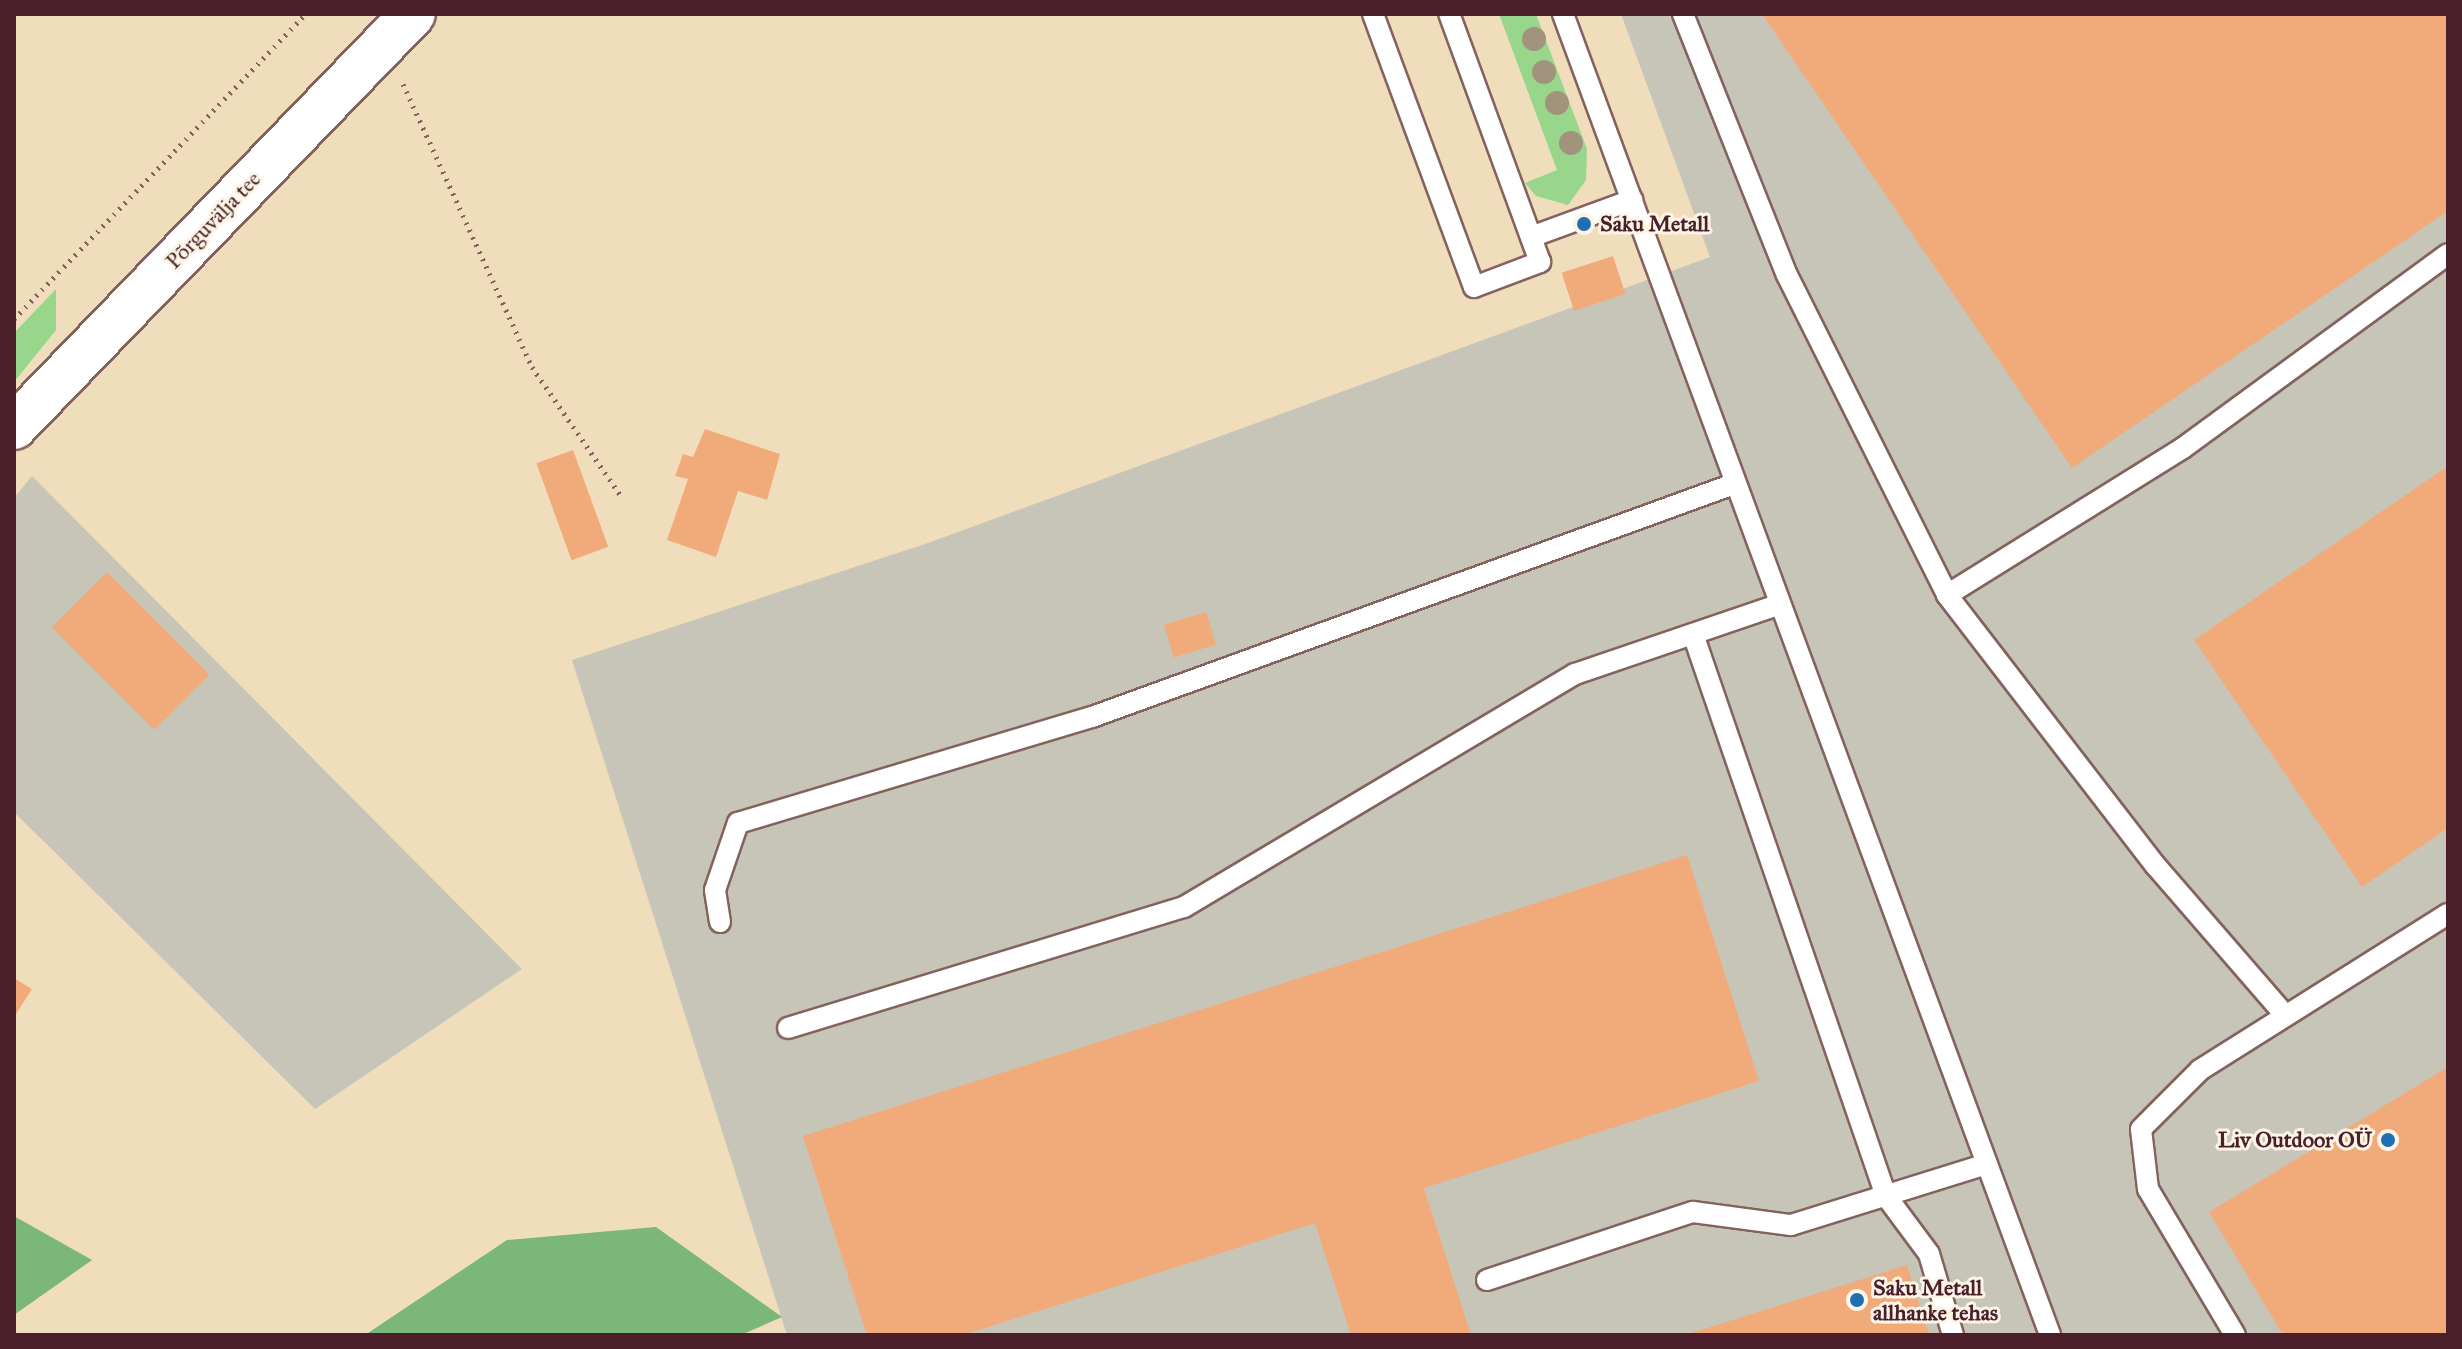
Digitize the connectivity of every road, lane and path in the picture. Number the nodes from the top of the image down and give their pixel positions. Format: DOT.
graph roads {
  1 [pos="305,14"];
  2 [pos="1373,14"];
  3 [pos="1449,14"];
  4 [pos="1563,14"];
  5 [pos="1683,14"];
  6 [pos="399,28"];
  7 [pos="1632,200"];
  8 [pos="1531,237"];
  9 [pos="2448,254"];
  10 [pos="14,319"];
  11 [pos="14,427"];
  12 [pos="1734,484"];
  13 [pos="621,496"];
  14 [pos="1947,595"];
  15 [pos="1778,605"];
  16 [pos="1693,634"];
  17 [pos="2448,914"];
  18 [pos="720,922"];
  19 [pos="2284,1014"];
  20 [pos="788,1028"];
  21 [pos="1987,1164"];
  22 [pos="1886,1196"];
  23 [pos="1487,1280"];
  24 [pos="1953,1335"];
  25 [pos="2050,1335"];
  26 [pos="2235,1335"];
  1 -- 10 [label="path"];
  2 -- 8 [label="lane"];
  3 -- 8 [label="lane"];
  4 -- 7 [label="lane"];
  5 -- 14 [label="lane"];
  6 -- 11 [label="street, Põrguvälja tee"];
  6 -- 13 [label="path"];
  7 -- 8 [label="lane"];
  7 -- 12 [label="lane"];
  9 -- 14 [label="lane"];
  12 -- 15 [label="lane"];
  12 -- 18 [label="lane"];
  14 -- 19 [label="lane"];
  15 -- 16 [label="lane"];
  15 -- 21 [label="lane"];
  16 -- 20 [label="lane"];
  16 -- 22 [label="lane"];
  17 -- 19 [label="lane"];
  19 -- 26 [label="lane"];
  21 -- 22 [label="lane"];
  21 -- 25 [label="lane"];
  22 -- 23 [label="lane"];
  22 -- 24 [label="lane"];
}
